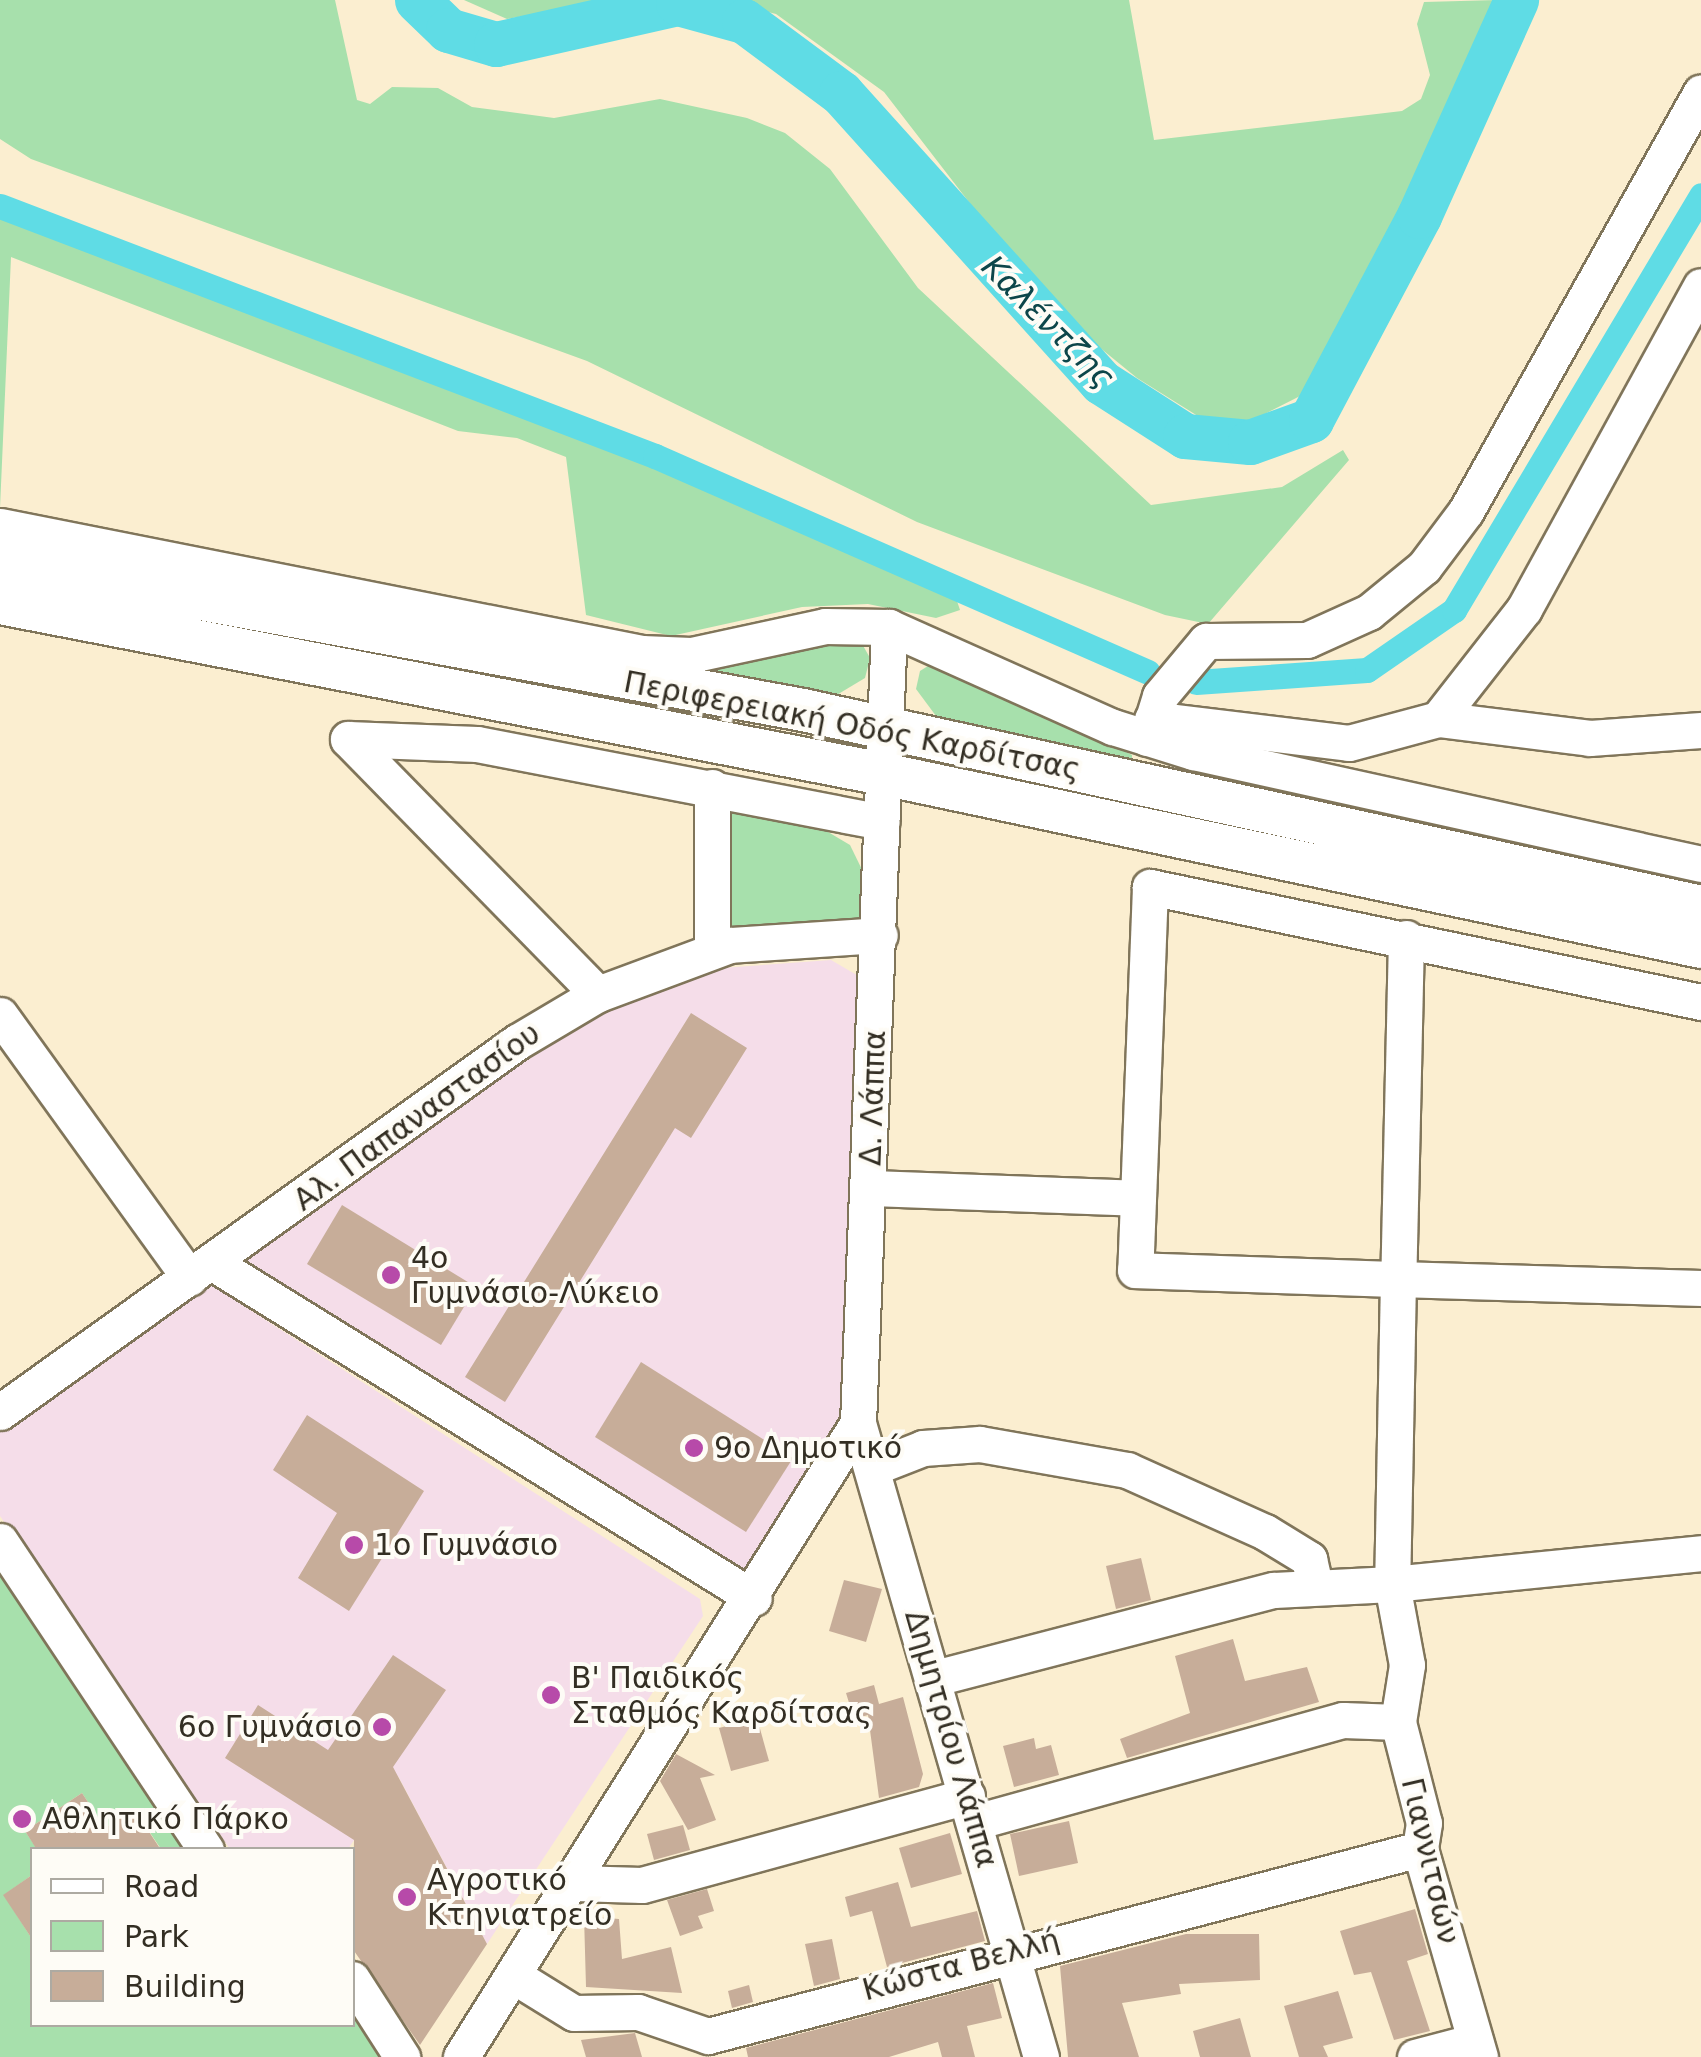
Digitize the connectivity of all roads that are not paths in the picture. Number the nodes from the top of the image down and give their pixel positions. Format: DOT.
graph roads {
  1 [pos="1701,94"];
  2 [pos="1701,286"];
  3 [pos="0,526"];
  4 [pos="0,562"];
  5 [pos="0,602"];
  6 [pos="888,628"];
  7 [pos="1438,719"];
  8 [pos="884,727"];
  9 [pos="1150,728"];
  10 [pos="1701,730"];
  11 [pos="884,774"];
  12 [pos="712,786"];
  13 [pos="882,822"];
  14 [pos="1701,864"];
  15 [pos="1701,906"];
  16 [pos="880,935"];
  17 [pos="1406,938"];
  18 [pos="1701,948"];
  19 [pos="712,949"];
  20 [pos="598,994"];
  21 [pos="1701,1002"];
  22 [pos="0,1015"];
  23 [pos="869,1188"];
  24 [pos="1138,1198"];
  25 [pos="201,1270"];
  26 [pos="1398,1280"];
  27 [pos="1701,1288"];
  28 [pos="0,1412"];
  29 [pos="858,1422"];
  30 [pos="872,1468"];
  31 [pos="0,1541"];
  32 [pos="1701,1553"];
  33 [pos="1315,1584"];
  34 [pos="1392,1584"];
  35 [pos="754,1598"];
  36 [pos="935,1678"];
  37 [pos="1398,1722"];
  38 [pos="971,1809"];
  39 [pos="204,1847"];
  40 [pos="1420,1849"];
  41 [pos="574,1883"];
  42 [pos="1012,1950"];
  43 [pos="514,1976"];
  44 [pos="355,1984"];
  45 [pos="1478,2049"];
  46 [pos="473,2050"];
  47 [pos="402,2057"];
  48 [pos="1041,2057"];
  49 [pos="1415,2057"];
  1 -- 9 [label="street"];
  2 -- 7 [label="street"];
  3 -- 6 [label="street"];
  4 -- 8 [label="main road, Περιφερειακή Οδός Καρδίτσας"];
  5 -- 11 [label="main road, Περιφερειακή Οδός Καρδίτσας"];
  6 -- 8 [label="street, Δ. Λάππα"];
  6 -- 9 [label="street"];
  7 -- 9 [label="street"];
  7 -- 10 [label="street"];
  8 -- 11 [label="street, Δ. Λάππα"];
  8 -- 15 [label="main road, Περιφερειακή Οδός Καρδίτσας"];
  9 -- 14 [label="street"];
  11 -- 13 [label="street, Δ. Λάππα"];
  11 -- 18 [label="main road, Περιφερειακή Οδός Καρδίτσας"];
  12 -- 13 [label="street"];
  12 -- 19 [label="street"];
  12 -- 20 [label="street"];
  13 -- 16 [label="street, Δ. Λάππα"];
  16 -- 19 [label="street, Αλ. Παπαναστασίου"];
  16 -- 23 [label="street, Δ. Λάππα"];
  17 -- 21 [label="street"];
  17 -- 24 [label="street"];
  17 -- 26 [label="street"];
  19 -- 20 [label="street, Αλ. Παπαναστασίου"];
  20 -- 25 [label="street, Αλ. Παπαναστασίου"];
  22 -- 25 [label="street"];
  23 -- 24 [label="street"];
  23 -- 29 [label="street, Δ. Λάππα"];
  24 -- 26 [label="street"];
  25 -- 28 [label="street, Αλ. Παπαναστασίου"];
  25 -- 35 [label="street"];
  26 -- 27 [label="street"];
  26 -- 34 [label="street"];
  29 -- 30 [label="street, Δημητρίου Λάππα"];
  29 -- 35 [label="street"];
  30 -- 33 [label="street"];
  30 -- 36 [label="street, Δημητρίου Λάππα"];
  31 -- 39 [label="street"];
  32 -- 34 [label="street"];
  33 -- 34 [label="street"];
  33 -- 36 [label="street"];
  34 -- 37 [label="street"];
  35 -- 41 [label="street"];
  36 -- 38 [label="street, Δημητρίου Λάππα"];
  37 -- 38 [label="street"];
  37 -- 40 [label="street, Γιαννιτσών"];
  38 -- 41 [label="street"];
  38 -- 42 [label="street, Δημητρίου Λάππα"];
  40 -- 42 [label="street, Κώστα Βελλή"];
  40 -- 45 [label="street, Γιαννιτσών"];
  41 -- 43 [label="street"];
  42 -- 43 [label="street, Κώστα Βελλή"];
  42 -- 48 [label="street, Δημητρίου Λάππα"];
  43 -- 46 [label="street"];
  44 -- 47 [label="street"];
  45 -- 49 [label="street"];
}
